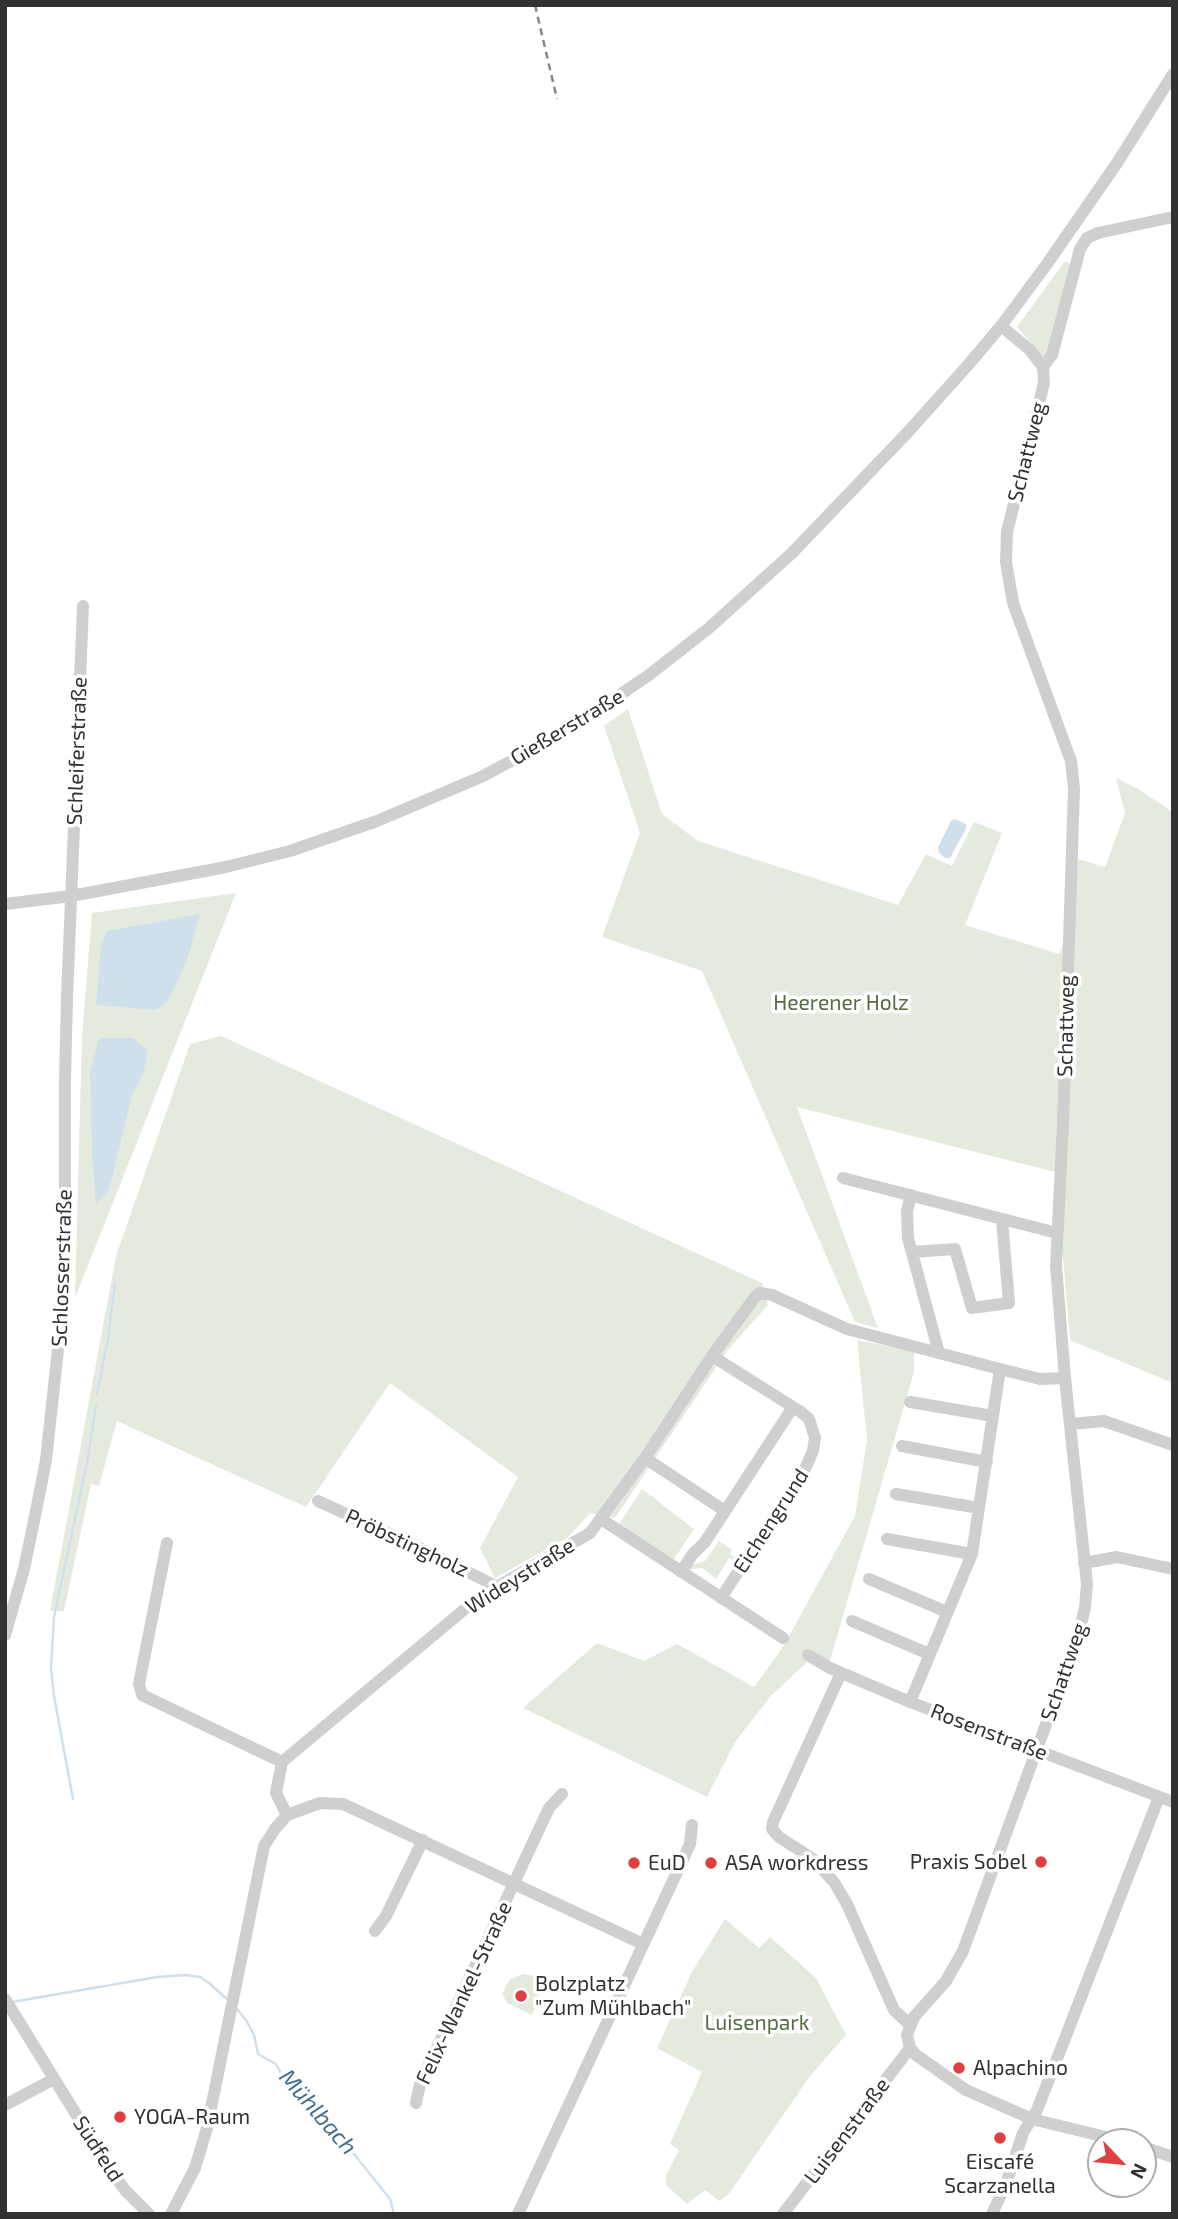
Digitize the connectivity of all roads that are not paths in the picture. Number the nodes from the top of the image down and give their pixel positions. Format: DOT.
graph roads {
  1 [pos="1173,74"];
  2 [pos="1173,217"];
  3 [pos="1001,326"];
  4 [pos="1043,367"];
  5 [pos="83,606"];
  6 [pos="71,896"];
  7 [pos="5,904"];
  8 [pos="842,1178"];
  9 [pos="911,1195"];
  10 [pos="1002,1220"];
  11 [pos="1057,1233"];
  12 [pos="912,1252"];
  13 [pos="939,1353"];
  14 [pos="712,1356"];
  15 [pos="1000,1369"];
  16 [pos="1065,1378"];
  17 [pos="910,1402"];
  18 [pos="793,1406"];
  19 [pos="993,1416"];
  20 [pos="1071,1424"];
  21 [pos="1173,1445"];
  22 [pos="902,1446"];
  23 [pos="645,1458"];
  24 [pos="987,1462"];
  25 [pos="896,1494"];
  26 [pos="318,1501"];
  27 [pos="979,1508"];
  28 [pos="725,1511"];
  29 [pos="601,1520"];
  30 [pos="887,1539"];
  31 [pos="167,1543"];
  32 [pos="972,1554"];
  33 [pos="1084,1563"];
  34 [pos="1173,1569"];
  35 [pos="681,1572"];
  36 [pos="869,1579"];
  37 [pos="496,1586"];
  38 [pos="720,1598"];
  39 [pos="947,1612"];
  40 [pos="852,1621"];
  41 [pos="5,1635"];
  42 [pos="783,1639"];
  43 [pos="929,1654"];
  44 [pos="808,1655"];
  45 [pos="841,1673"];
  46 [pos="910,1702"];
  47 [pos="1036,1750"];
  48 [pos="282,1762"];
  49 [pos="562,1794"];
  50 [pos="1159,1797"];
  51 [pos="1173,1802"];
  52 [pos="287,1815"];
  53 [pos="692,1825"];
  54 [pos="422,1840"];
  55 [pos="514,1883"];
  56 [pos="375,1931"];
  57 [pos="643,1944"];
  58 [pos="8,2004"];
  59 [pos="909,2024"];
  60 [pos="910,2048"];
  61 [pos="54,2079"];
  62 [pos="416,2103"];
  63 [pos="5,2105"];
  64 [pos="1032,2119"];
  65 [pos="1087,2132"];
  66 [pos="149,2214"];
  67 [pos="171,2214"];
  68 [pos="518,2214"];
  69 [pos="783,2214"];
  70 [pos="992,2214"];
  1 -- 3 [label="street"];
  2 -- 4 [label="street, Schattweg"];
  3 -- 4 [label="street"];
  3 -- 6 [label="street, Gießerstraße"];
  4 -- 11 [label="street, Schattweg"];
  5 -- 6 [label="street, Schleiferstraße"];
  6 -- 7 [label="street, Gießerstraße"];
  6 -- 41 [label="street, Schlosserstraße"];
  8 -- 9 [label="street"];
  9 -- 10 [label="street"];
  9 -- 12 [label="street"];
  10 -- 11 [label="street"];
  10 -- 12 [label="street"];
  11 -- 16 [label="street, Schattweg"];
  12 -- 13 [label="street"];
  13 -- 14 [label="street, Wideystraße"];
  13 -- 15 [label="street, Wideystraße"];
  14 -- 18 [label="street, Eichengrund"];
  14 -- 23 [label="street, Wideystraße"];
  15 -- 16 [label="street, Wideystraße"];
  15 -- 19 [label="street"];
  16 -- 20 [label="street, Schattweg"];
  17 -- 19 [label="street"];
  18 -- 28 [label="street, Eichengrund"];
  18 -- 38 [label="street, Eichengrund"];
  19 -- 24 [label="street"];
  20 -- 21 [label="street"];
  20 -- 33 [label="street, Schattweg"];
  22 -- 24 [label="street"];
  23 -- 28 [label="street, Eichengrund"];
  23 -- 29 [label="street, Wideystraße"];
  24 -- 27 [label="street"];
  25 -- 27 [label="street"];
  26 -- 37 [label="street, Pröbstingholz"];
  27 -- 32 [label="street"];
  28 -- 35 [label="street, Eichengrund"];
  29 -- 35 [label="street"];
  29 -- 37 [label="street, Wideystraße"];
  30 -- 32 [label="street"];
  31 -- 48 [label="street"];
  32 -- 39 [label="street"];
  33 -- 34 [label="street"];
  33 -- 47 [label="street, Schattweg"];
  35 -- 38 [label="street"];
  36 -- 39 [label="street"];
  37 -- 48 [label="street, Wideystraße"];
  38 -- 42 [label="street"];
  39 -- 43 [label="street"];
  40 -- 43 [label="street"];
  43 -- 46 [label="street"];
  44 -- 45 [label="street, Rosenstraße"];
  45 -- 46 [label="street, Rosenstraße"];
  45 -- 59 [label="street"];
  46 -- 47 [label="street, Rosenstraße"];
  47 -- 50 [label="street, Rosenstraße"];
  47 -- 59 [label="street, Schattweg"];
  48 -- 52 [label="street"];
  49 -- 55 [label="street, Felix-Wankel-Straße"];
  50 -- 51 [label="street, Rosenstraße"];
  50 -- 64 [label="street"];
  52 -- 54 [label="street, Felix-Wankel-Straße"];
  52 -- 67 [label="street"];
  53 -- 57 [label="street"];
  54 -- 55 [label="street, Felix-Wankel-Straße"];
  54 -- 56 [label="street"];
  55 -- 57 [label="street, Felix-Wankel-Straße"];
  55 -- 62 [label="street, Felix-Wankel-Straße"];
  57 -- 68 [label="street"];
  58 -- 61 [label="street, Südfeld"];
  59 -- 60 [label="street"];
  60 -- 64 [label="street"];
  60 -- 69 [label="street, Luisenstraße"];
  61 -- 63 [label="street"];
  61 -- 66 [label="street, Südfeld"];
  64 -- 65 [label="street"];
  64 -- 70 [label="street"];
}
